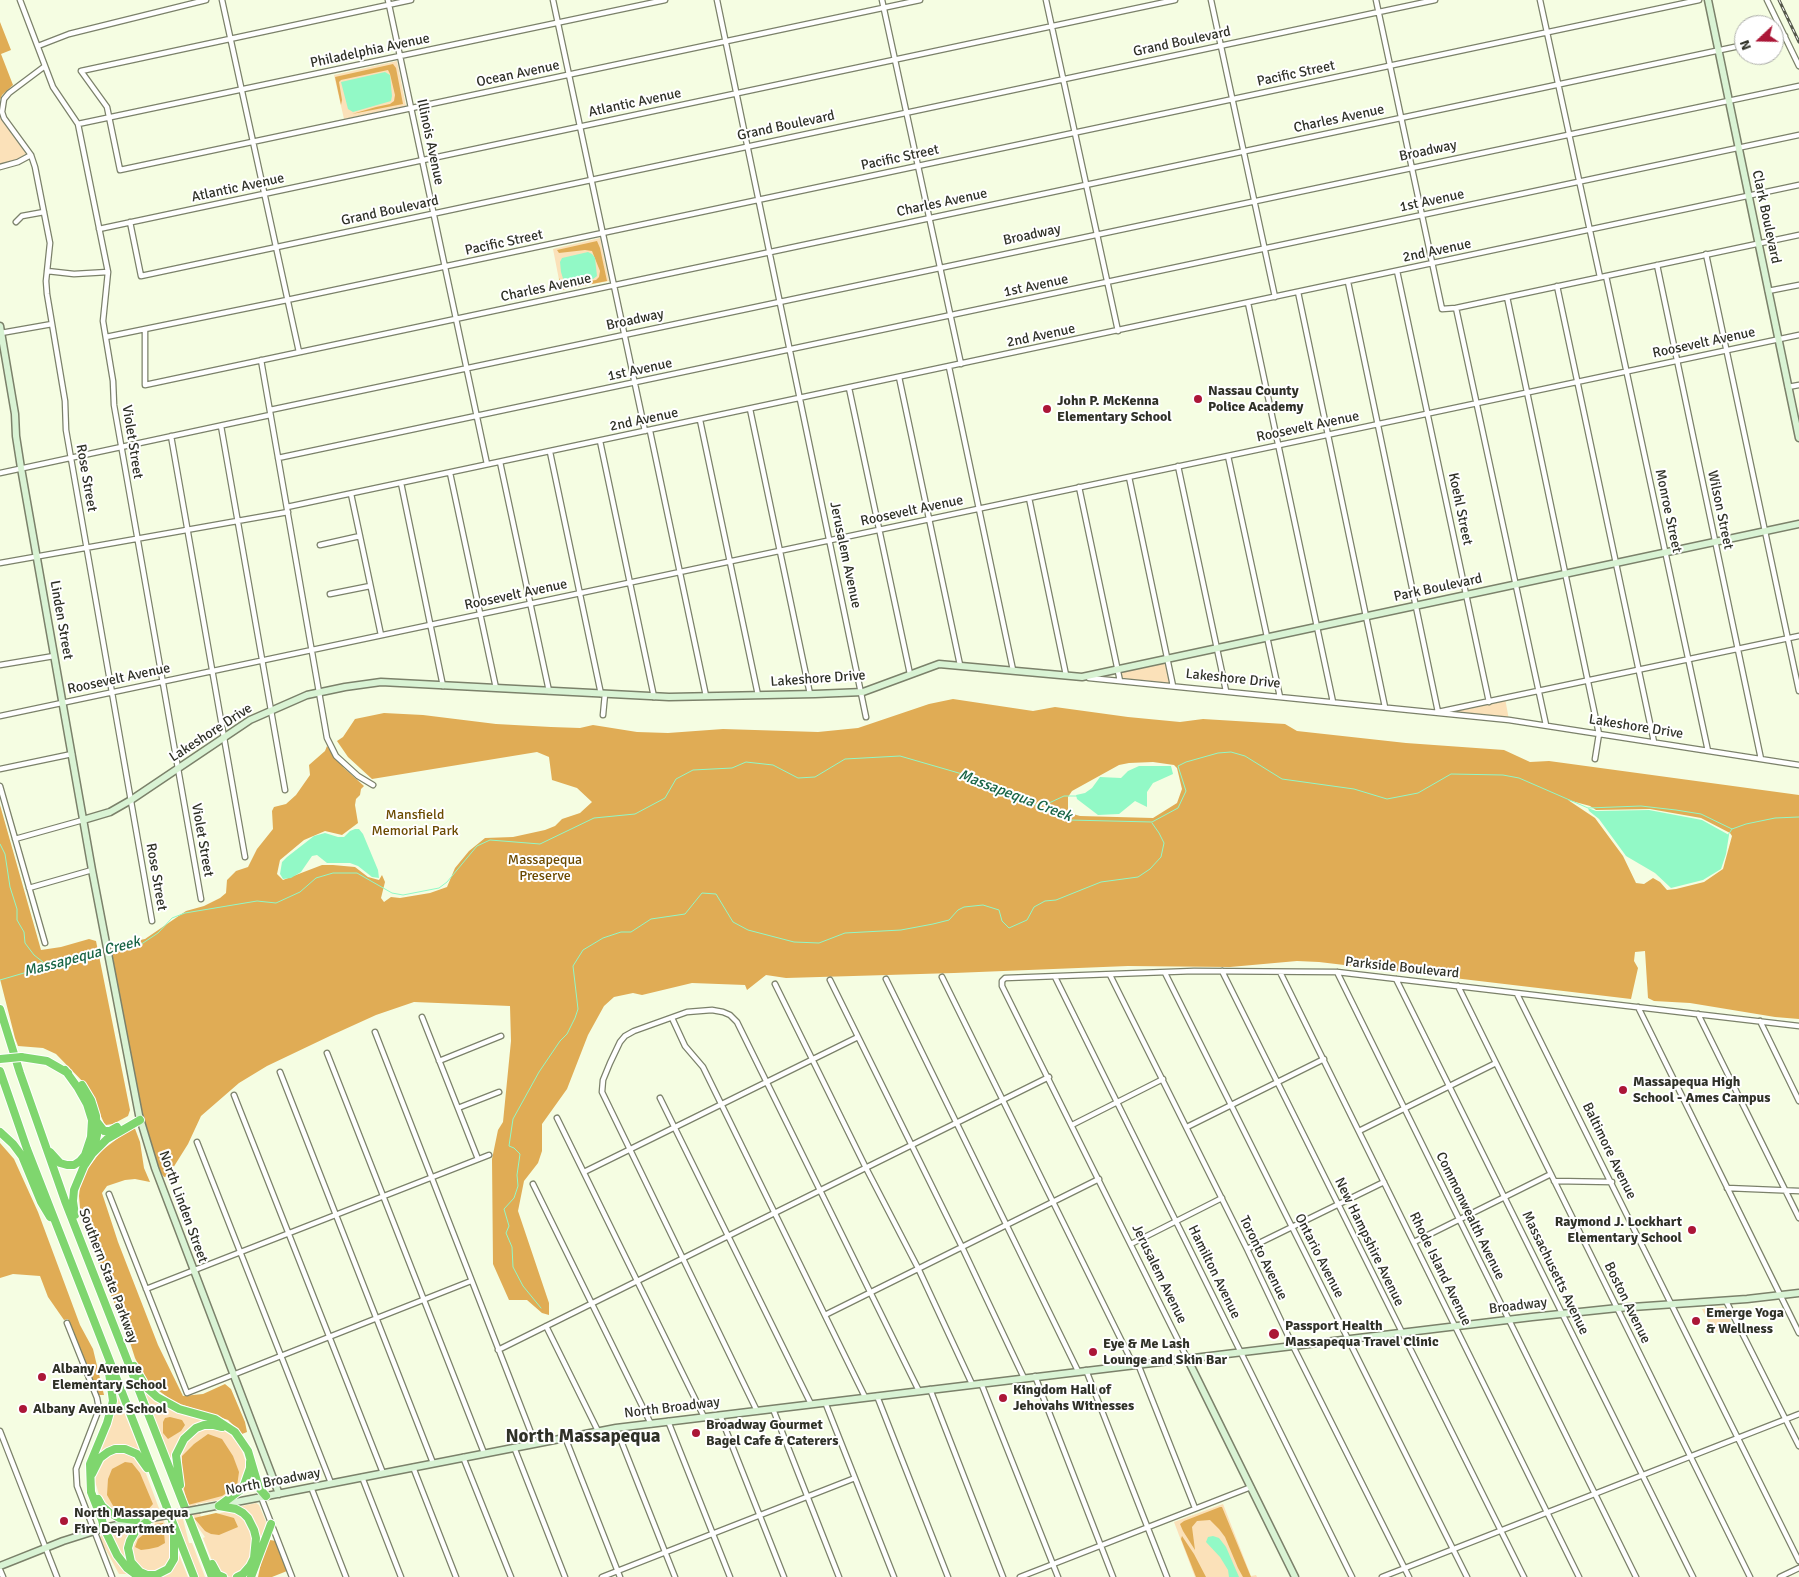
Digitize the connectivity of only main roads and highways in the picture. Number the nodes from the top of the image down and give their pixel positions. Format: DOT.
graph roads {
  1 [pos="0,1009"];
  2 [pos="0,1059"];
  3 [pos="64,1070"];
  4 [pos="0,1072"];
  5 [pos="26,1093"];
  6 [pos="97,1122"];
  7 [pos="0,1132"];
  8 [pos="92,1154"];
  9 [pos="63,1240"];
  10 [pos="97,1283"];
  11 [pos="120,1341"];
  12 [pos="104,1345"];
  13 [pos="181,1497"];
  14 [pos="263,1497"];
  15 [pos="163,1500"];
  16 [pos="152,1518"];
  17 [pos="136,1520"];
  18 [pos="172,1523"];
  19 [pos="271,1524"];
  20 [pos="192,1525"];
  21 [pos="138,1577"];
  22 [pos="194,1577"];
  23 [pos="212,1577"];
  24 [pos="223,1577"];
  25 [pos="237,1577"];
  26 [pos="251,1577"];
  1 -- 5 [label="highway, Southern State Parkway"];
  2 -- 3 [label="highway, bridge"];
  3 -- 5 [label="highway"];
  3 -- 6 [label="highway"];
  4 -- 9 [label="highway, Southern State Parkway"];
  5 -- 10 [label="highway, Southern State Parkway"];
  6 -- 8 [label="highway"];
  6 -- 8 [label="highway"];
  7 -- 9 [label="highway"];
  8 -- 10 [label="highway"];
  9 -- 12 [label="highway, Southern State Parkway"];
  10 -- 11 [label="highway, Southern State Parkway"];
  11 -- 13 [label="highway, Southern State Parkway"];
  11 -- 14 [label="highway"];
  12 -- 15 [label="highway, Southern State Parkway"];
  12 -- 21 [label="highway"];
  13 -- 20 [label="highway, Southern State Parkway"];
  13 -- 25 [label="highway"];
  15 -- 17 [label="highway"];
  15 -- 18 [label="highway, Southern State Parkway"];
  16 -- 18 [label="highway"];
  18 -- 22 [label="highway, Southern State Parkway"];
  19 -- 26 [label="highway"];
  20 -- 23 [label="highway, Southern State Parkway"];
  20 -- 24 [label="highway"];
}
